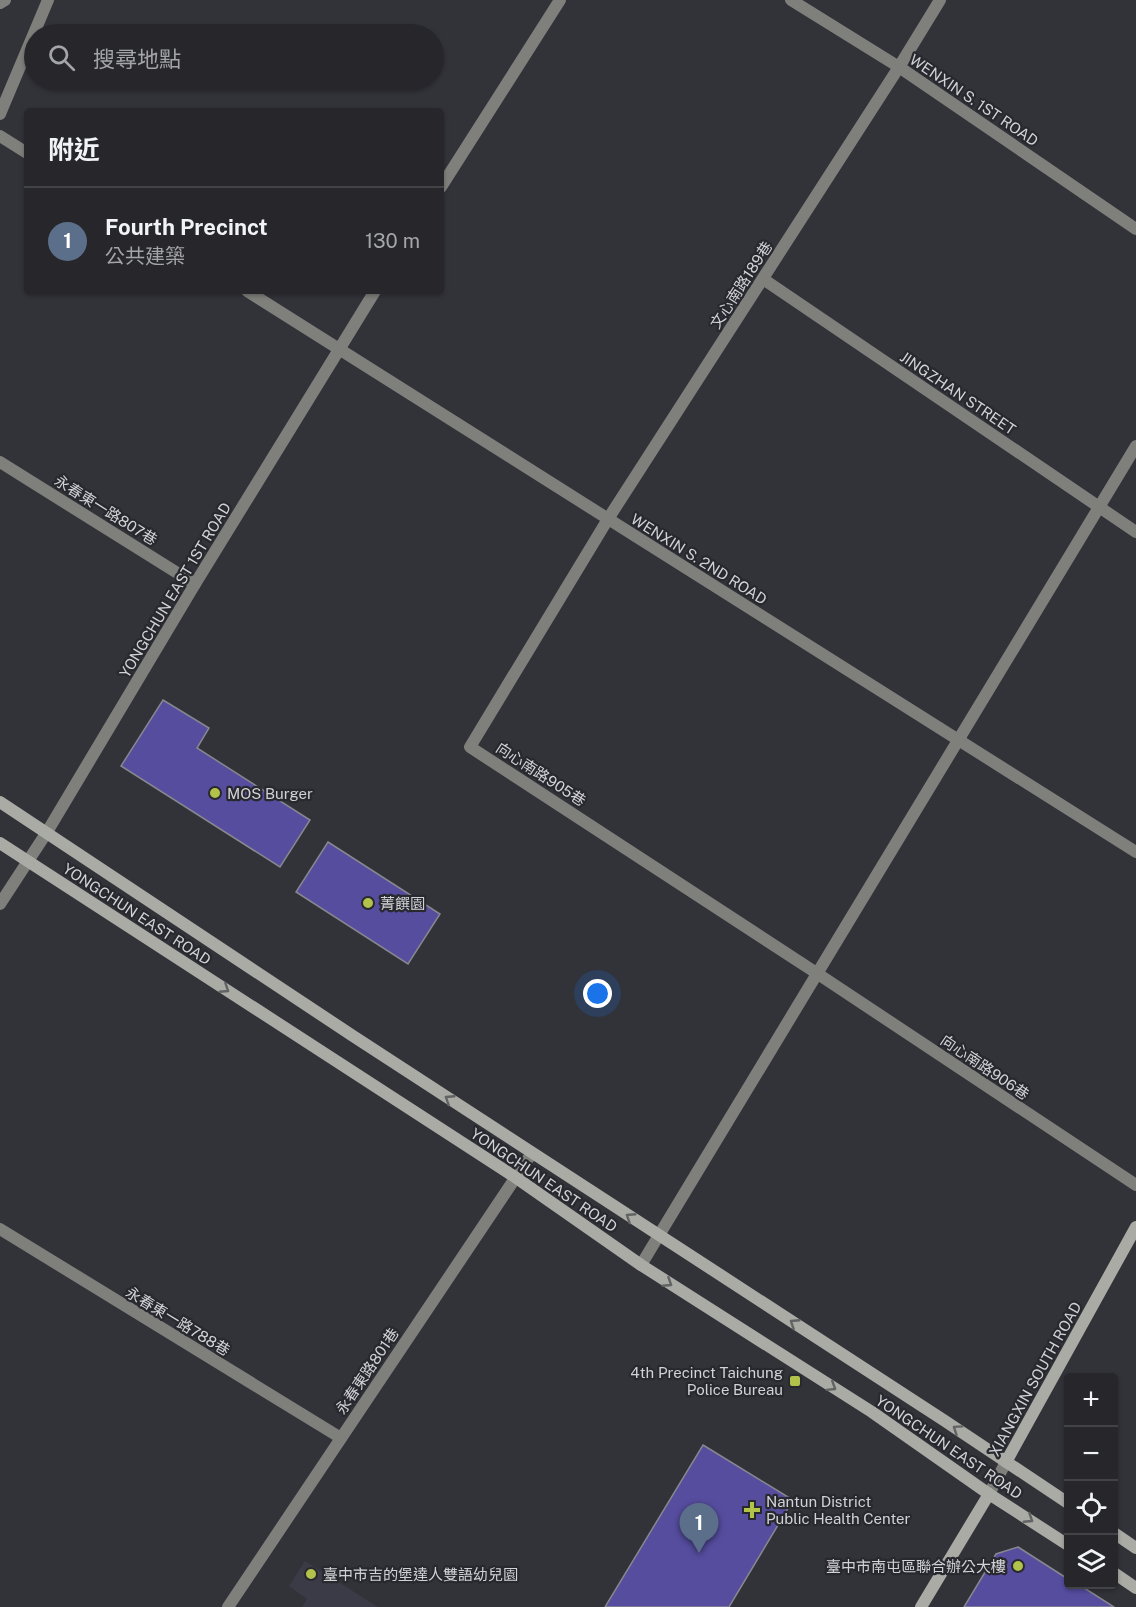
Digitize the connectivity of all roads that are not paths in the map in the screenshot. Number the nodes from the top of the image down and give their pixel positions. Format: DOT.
graph roads {
  1 [pos="5,0"];
  2 [pos="48,0"];
  3 [pos="560,0"];
  4 [pos="791,0"];
  5 [pos="940,0"];
  6 [pos="0,3"];
  7 [pos="38,24"];
  8 [pos="24,57"];
  9 [pos="899,67"];
  10 [pos="0,114"];
  11 [pos="0,135"];
  12 [pos="24,151"];
  13 [pos="444,182"];
  14 [pos="1136,229"];
  15 [pos="763,279"];
  16 [pos="252,294"];
  17 [pos="373,294"];
  18 [pos="339,349"];
  19 [pos="1136,446"];
  20 [pos="0,462"];
  21 [pos="1099,507"];
  22 [pos="608,519"];
  23 [pos="1136,532"];
  24 [pos="195,584"];
  25 [pos="959,740"];
  26 [pos="0,802"];
  27 [pos="47,832"];
  28 [pos="0,843"];
  29 [pos="1136,852"];
  30 [pos="27,861"];
  31 [pos="0,904"];
  32 [pos="818,974"];
  33 [pos="532,1153"];
  34 [pos="515,1177"];
  35 [pos="1136,1185"];
  36 [pos="1136,1227"];
  37 [pos="0,1229"];
  38 [pos="660,1237"];
  39 [pos="641,1265"];
  40 [pos="341,1438"];
  41 [pos="1006,1462"];
  42 [pos="989,1494"];
  43 [pos="1064,1500"];
  44 [pos="1116,1535"];
  45 [pos="1064,1542"];
  46 [pos="1136,1548"];
  47 [pos="1118,1577"];
  48 [pos="1136,1588"];
  49 [pos="228,1607"];
  50 [pos="921,1607"];
  1 -- 6 [label="street"];
  2 -- 7 [label="street"];
  3 -- 13 [label="street"];
  4 -- 9 [label="street, WENXIN S. 1ST ROAD"];
  5 -- 9 [label="street, 文心南路189巷"];
  8 -- 10 [label="street"];
  9 -- 14 [label="street, WENXIN S. 1ST ROAD"];
  9 -- 15 [label="street, 文心南路189巷"];
  11 -- 12 [label="street"];
  15 -- 21 [label="street, JINGZHAN STREET"];
  15 -- 22 [label="street, 文心南路189巷"];
  16 -- 18 [label="street, WENXIN S. 2ND ROAD"];
  17 -- 18 [label="street, YONGCHUN EAST 1ST ROAD"];
  18 -- 22 [label="street, WENXIN S. 2ND ROAD"];
  18 -- 24 [label="street, YONGCHUN EAST 1ST ROAD"];
  19 -- 21 [label="street"];
  20 -- 24 [label="street, 永春東一路807巷"];
  21 -- 23 [label="street, JINGZHAN STREET"];
  21 -- 25 [label="street"];
  22 -- 25 [label="street, WENXIN S. 2ND ROAD"];
  22 -- 32 [label="street, 向心南路905巷"];
  24 -- 27 [label="street, YONGCHUN EAST 1ST ROAD"];
  25 -- 29 [label="street, WENXIN S. 2ND ROAD"];
  25 -- 32 [label="street"];
  26 -- 27 [label="street, YONGCHUN EAST ROAD"];
  27 -- 30 [label="street, YONGCHUN EAST 1ST ROAD"];
  33 -- 27 [label="street, YONGCHUN EAST ROAD, one-way"];
  28 -- 30 [label="street, YONGCHUN EAST ROAD"];
  30 -- 31 [label="street, YONGCHUN EAST 1ST ROAD"];
  30 -- 34 [label="street, YONGCHUN EAST ROAD, one-way"];
  32 -- 35 [label="street, 向心南路906巷"];
  32 -- 38 [label="street"];
  33 -- 34 [label="street, 永春東路801巷"];
  38 -- 33 [label="street, YONGCHUN EAST ROAD, one-way"];
  34 -- 39 [label="street, YONGCHUN EAST ROAD"];
  34 -- 40 [label="street, 永春東路801巷"];
  36 -- 41 [label="street, XIANGXIN SOUTH ROAD"];
  37 -- 40 [label="street, 永春東一路788巷"];
  38 -- 39 [label="street"];
  41 -- 38 [label="street, YONGCHUN EAST ROAD, one-way"];
  39 -- 42 [label="street, YONGCHUN EAST ROAD, one-way"];
  40 -- 49 [label="street, 永春東路801巷"];
  41 -- 42 [label="street, XIANGXIN SOUTH ROAD"];
  41 -- 43 [label="street, YONGCHUN EAST ROAD"];
  42 -- 45 [label="street, YONGCHUN EAST ROAD, one-way"];
  42 -- 50 [label="street, XIANGXIN SOUTH ROAD"];
  44 -- 46 [label="street"];
  47 -- 48 [label="street"];
}
